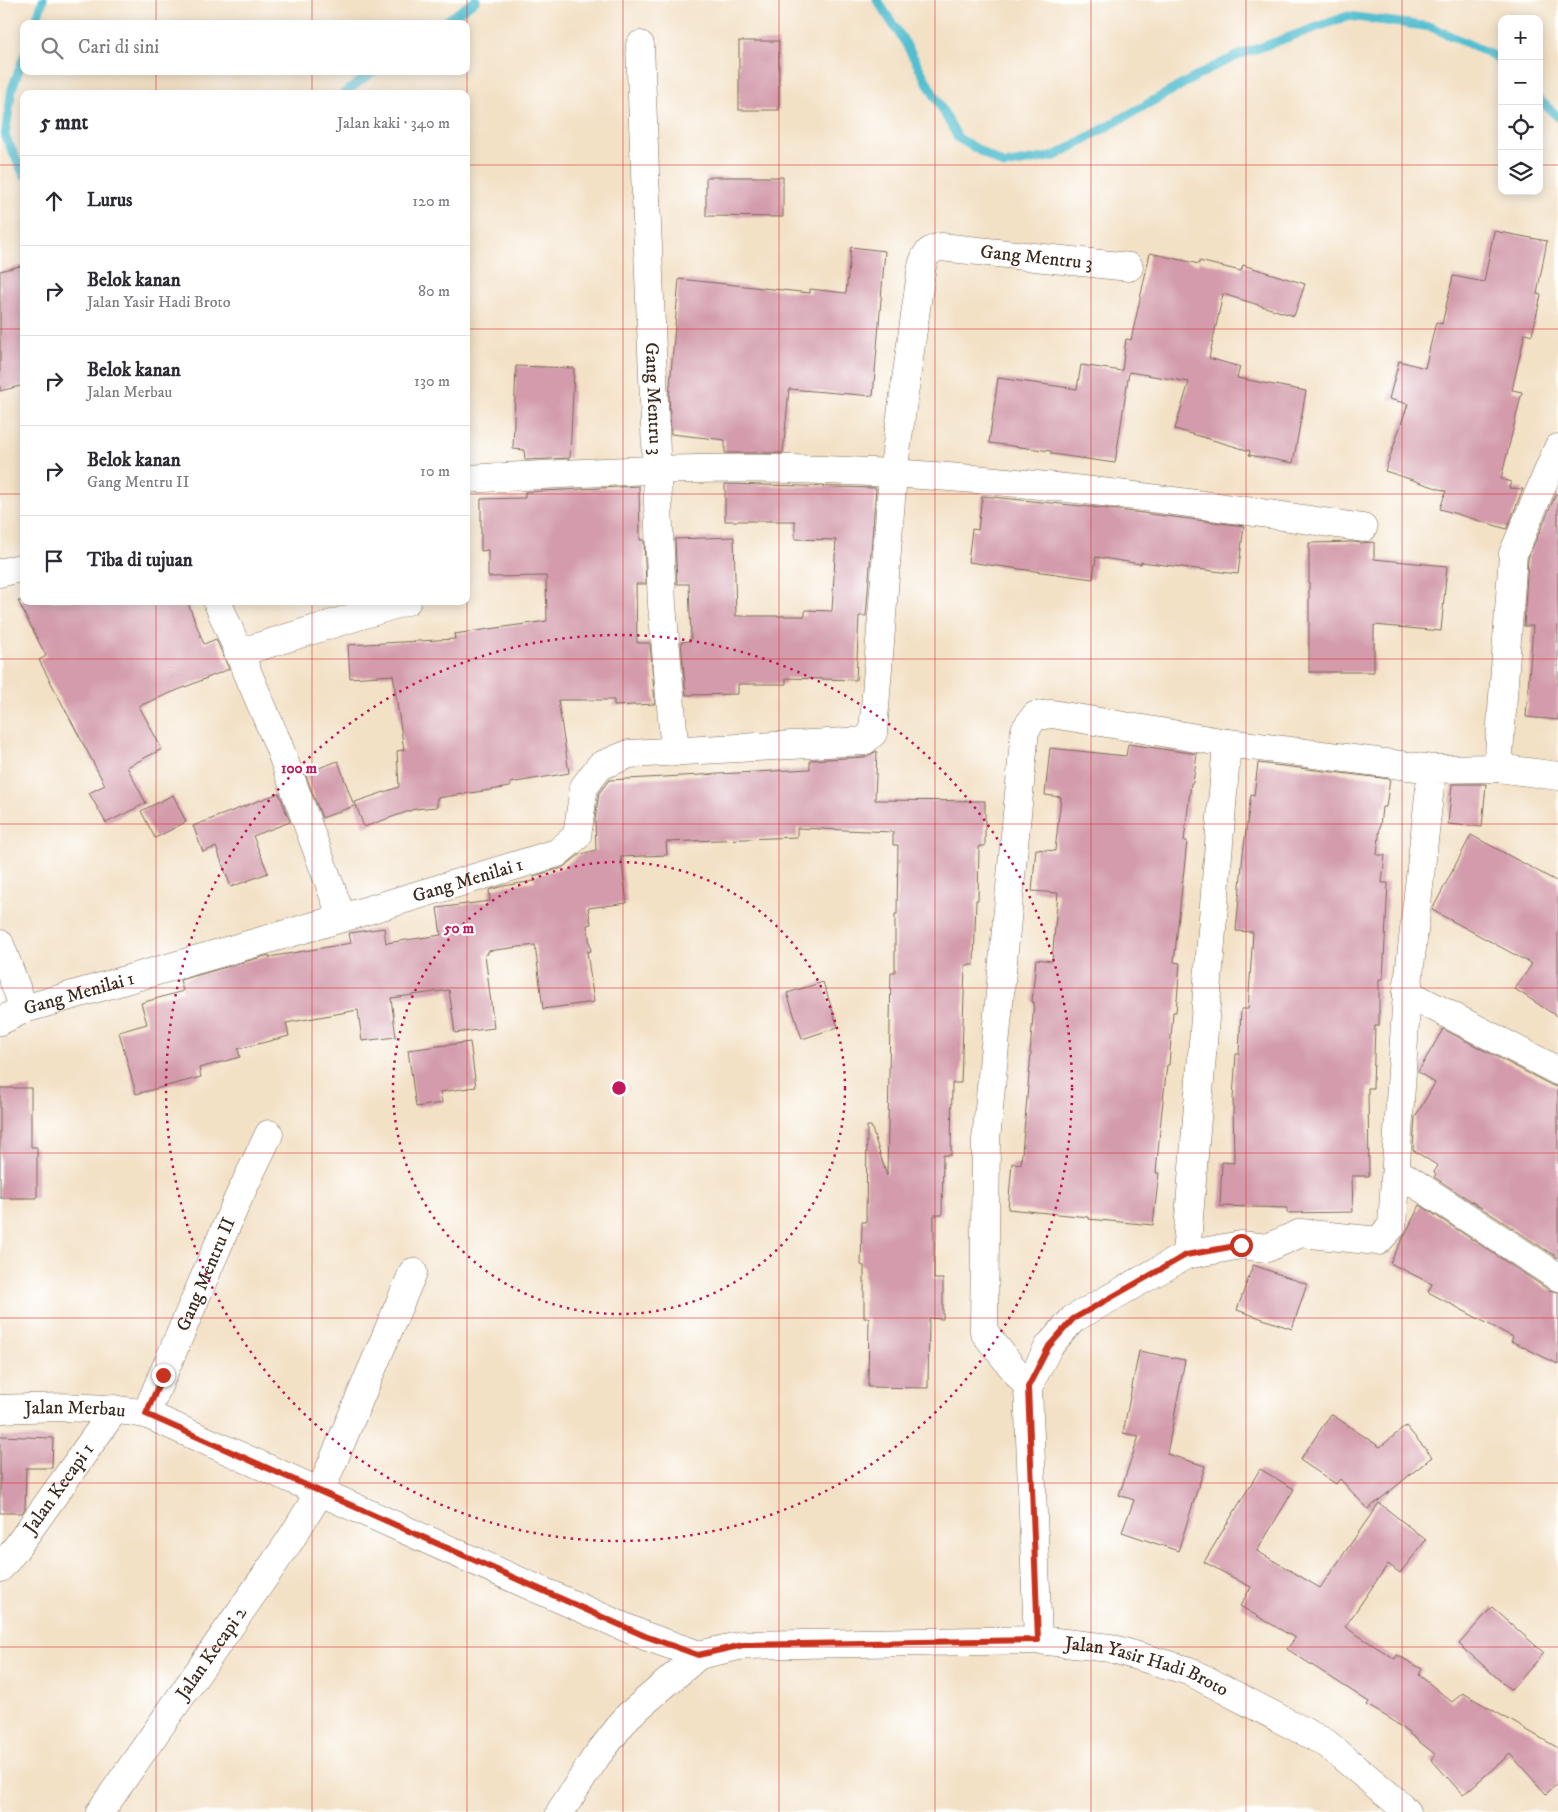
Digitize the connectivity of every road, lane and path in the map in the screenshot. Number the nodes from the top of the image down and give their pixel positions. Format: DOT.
graph roads {
  1 [pos="640,46"];
  2 [pos="1129,267"];
  3 [pos="1558,448"];
  4 [pos="656,470"];
  5 [pos="893,473"];
  6 [pos="470,478"];
  7 [pos="1363,528"];
  8 [pos="20,568"];
  9 [pos="0,573"];
  10 [pos="218,605"];
  11 [pos="394,605"];
  12 [pos="238,653"];
  13 [pos="1227,743"];
  14 [pos="675,752"];
  15 [pos="1498,768"];
  16 [pos="1432,769"];
  17 [pos="1558,776"];
  18 [pos="342,918"];
  19 [pos="0,944"];
  20 [pos="1408,993"];
  21 [pos="24,1009"];
  22 [pos="0,1021"];
  23 [pos="1558,1072"];
  24 [pos="269,1134"];
  25 [pos="1396,1171"];
  26 [pos="1186,1255"];
  27 [pos="413,1272"];
  28 [pos="1558,1277"];
  29 [pos="1028,1387"];
  30 [pos="0,1409"];
  31 [pos="115,1409"];
  32 [pos="146,1414"];
  33 [pos="320,1492"];
  34 [pos="0,1568"];
  35 [pos="1038,1640"];
  36 [pos="698,1655"];
  37 [pos="100,1812"];
  38 [pos="560,1812"];
  39 [pos="1406,1812"];
  1 -- 4 [label="street, Gang Mentru 3"];
  2 -- 5 [label="street, Gang Mentru 3"];
  3 -- 15 [label="street"];
  4 -- 5 [label="street"];
  4 -- 6 [label="street"];
  4 -- 14 [label="street, Gang Mentru 3"];
  5 -- 7 [label="street"];
  5 -- 14 [label="street, Gang Menilai 1"];
  8 -- 9 [label="street"];
  10 -- 12 [label="street"];
  11 -- 12 [label="street"];
  12 -- 18 [label="street"];
  13 -- 16 [label="street"];
  13 -- 26 [label="street"];
  13 -- 29 [label="street"];
  14 -- 18 [label="street, Gang Menilai 1"];
  15 -- 16 [label="street"];
  15 -- 17 [label="street"];
  16 -- 20 [label="street"];
  18 -- 21 [label="street, Gang Menilai 1"];
  19 -- 21 [label="street"];
  20 -- 23 [label="street"];
  20 -- 25 [label="street"];
  21 -- 22 [label="street, Gang Menilai 1"];
  24 -- 32 [label="street, Gang Mentru II"];
  25 -- 26 [label="street"];
  25 -- 28 [label="street"];
  26 -- 29 [label="street"];
  27 -- 33 [label="street, Jalan Kecapi 2"];
  29 -- 35 [label="street"];
  30 -- 31 [label="street, Jalan Merbau"];
  31 -- 32 [label="street, Jalan Merbau"];
  31 -- 34 [label="street, Jalan Kecapi 1"];
  32 -- 33 [label="street, Jalan Merbau"];
  33 -- 36 [label="street, Jalan Merbau"];
  33 -- 37 [label="street, Jalan Kecapi 2"];
  35 -- 36 [label="street, Jalan Yasir Hadi Broto"];
  35 -- 39 [label="street, Jalan Yasir Hadi Broto"];
  36 -- 38 [label="street, Jalan Yasir Hadi Broto"];
}
